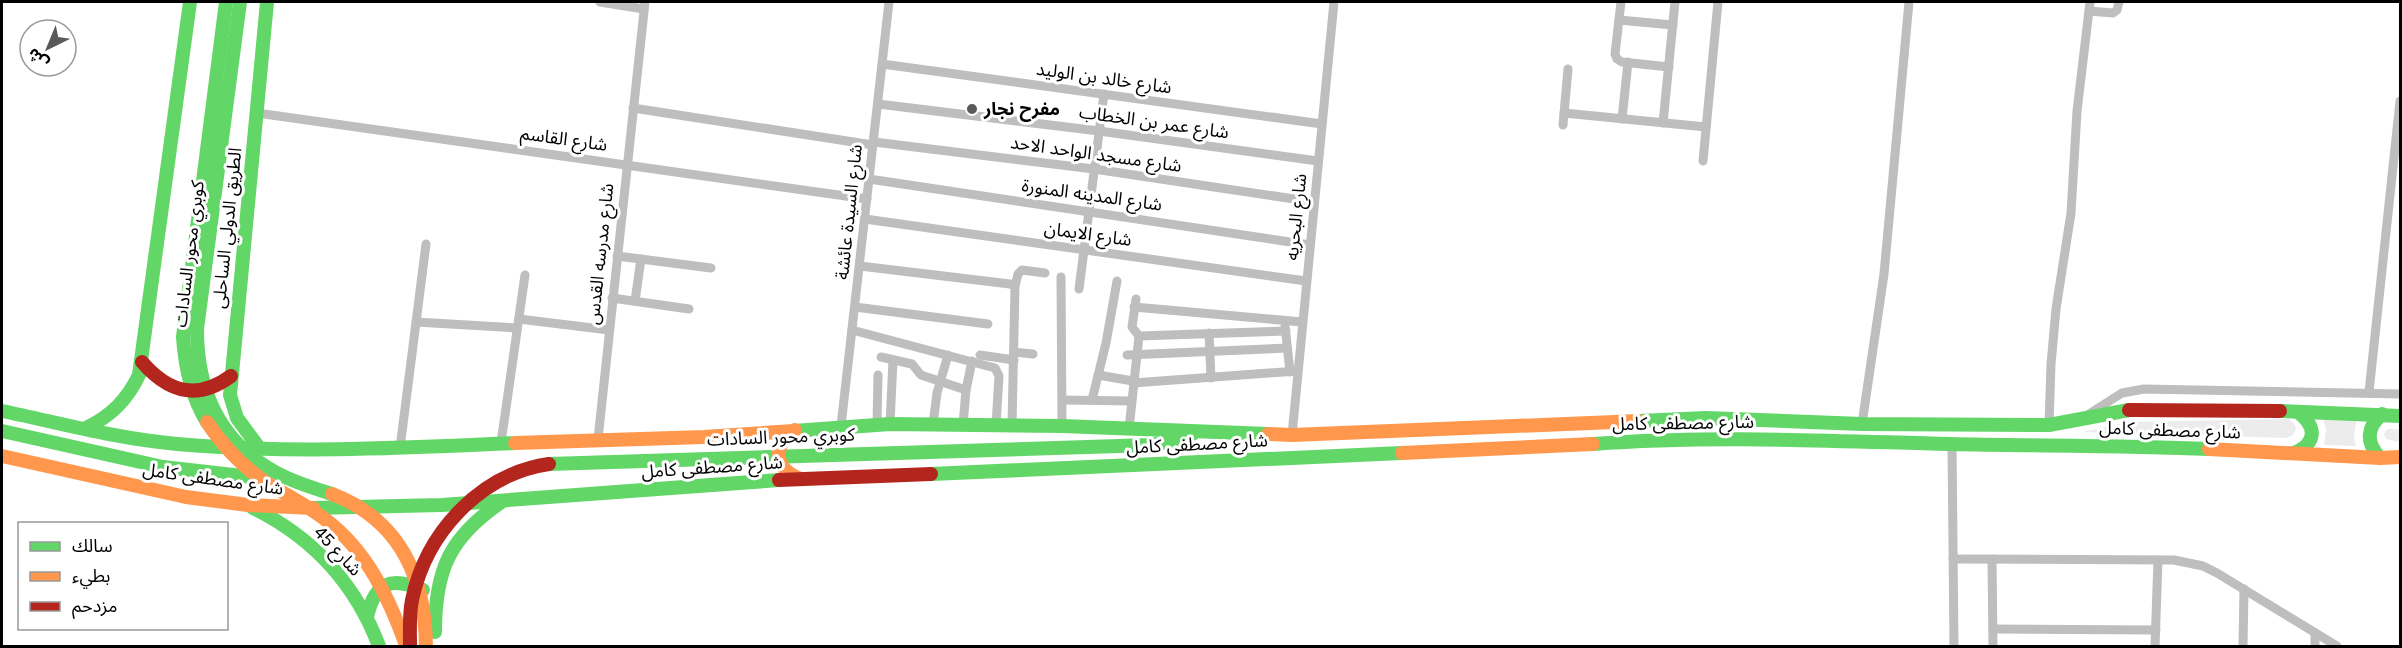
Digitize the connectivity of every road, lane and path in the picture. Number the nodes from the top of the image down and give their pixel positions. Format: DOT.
graph roads {
  1 [pos="190,2"];
  2 [pos="226,2"];
  3 [pos="240,2"];
  4 [pos="267,2"];
  5 [pos="600,2"];
  6 [pos="889,2"];
  7 [pos="1334,2"];
  8 [pos="1621,2"];
  9 [pos="1675,2"];
  10 [pos="1718,2"];
  11 [pos="1910,2"];
  12 [pos="2119,2"];
  13 [pos="644,5"];
  14 [pos="2089,6"];
  15 [pos="1619,20"];
  16 [pos="1673,25"];
  17 [pos="1628,62"];
  18 [pos="882,64"];
  19 [pos="1668,67"];
  20 [pos="1568,69"];
  21 [pos="1104,94"];
  22 [pos="220,98"];
  23 [pos="2400,101"];
  24 [pos="878,104"];
  25 [pos="633,108"];
  26 [pos="257,112"];
  27 [pos="1564,113"];
  28 [pos="1622,119"];
  29 [pos="1663,123"];
  30 [pos="1322,124"];
  31 [pos="1563,125"];
  32 [pos="1706,127"];
  33 [pos="1099,131"];
  34 [pos="2399,136"];
  35 [pos="873,143"];
  36 [pos="1318,161"];
  37 [pos="1703,161"];
  38 [pos="627,165"];
  39 [pos="1094,169"];
  40 [pos="869,179"];
  41 [pos="867,199"];
  42 [pos="1314,202"];
  43 [pos="1089,211"];
  44 [pos="865,219"];
  45 [pos="426,244"];
  46 [pos="1310,245"];
  47 [pos="1084,250"];
  48 [pos="617,256"];
  49 [pos="640,259"];
  50 [pos="860,266"];
  51 [pos="711,268"];
  52 [pos="1045,273"];
  53 [pos="525,275"];
  54 [pos="1061,277"];
  55 [pos="1117,281"];
  56 [pos="1306,281"];
  57 [pos="1012,285"];
  58 [pos="1079,289"];
  59 [pos="612,298"];
  60 [pos="635,301"];
  61 [pos="855,307"];
  62 [pos="689,309"];
  63 [pos="1285,321"];
  64 [pos="416,322"];
  65 [pos="1302,322"];
  66 [pos="518,323"];
  67 [pos="988,324"];
  68 [pos="609,330"];
  69 [pos="852,330"];
  70 [pos="1286,331"];
  71 [pos="1209,333"];
  72 [pos="1139,336"];
  73 [pos="909,344"];
  74 [pos="1287,348"];
  75 [pos="1210,351"];
  76 [pos="1033,354"];
  77 [pos="1131,354"];
  78 [pos="948,355"];
  79 [pos="1014,356"];
  80 [pos="881,357"];
  81 [pos="976,358"];
  82 [pos="893,360"];
  83 [pos="142,362"];
  84 [pos="904,362"];
  85 [pos="1293,372"];
  86 [pos="878,375"];
  87 [pos="1098,375"];
  88 [pos="231,376"];
  89 [pos="1211,378"];
  90 [pos="941,382"];
  91 [pos="1133,382"];
  92 [pos="966,390"];
  93 [pos="2369,392"];
  94 [pos="2400,394"];
  95 [pos="1063,400"];
  96 [pos="1092,400"];
  97 [pos="1131,401"];
  98 [pos="2,411"];
  99 [pos="2298,412"];
  100 [pos="2382,414"];
  101 [pos="2400,416"];
  102 [pos="2083,418"];
  103 [pos="884,424"];
  104 [pos="933,424"];
  105 [pos="1862,424"];
  106 [pos="963,425"];
  107 [pos="996,425"];
  108 [pos="1012,425"];
  109 [pos="2049,425"];
  110 [pos="841,426"];
  111 [pos="1062,426"];
  112 [pos="86,428"];
  113 [pos="1129,429"];
  114 [pos="795,430"];
  115 [pos="2,431"];
  116 [pos="1198,432"];
  117 [pos="1292,435"];
  118 [pos="704,437"];
  119 [pos="598,439"];
  120 [pos="501,443"];
  121 [pos="1952,444"];
  122 [pos="400,447"];
  123 [pos="261,449"];
  124 [pos="2294,453"];
  125 [pos="2,456"];
  126 [pos="2400,457"];
  127 [pos="2380,458"];
  128 [pos="285,477"];
  129 [pos="801,480"];
  130 [pos="719,483"];
  131 [pos="502,502"];
  132 [pos="245,505"];
  133 [pos="1953,559"];
  134 [pos="1992,559"];
  135 [pos="2158,560"];
  136 [pos="2244,589"];
  137 [pos="435,599"];
  138 [pos="367,617"];
  139 [pos="1993,629"];
  140 [pos="2156,630"];
  141 [pos="2315,633"];
  142 [pos="379,646"];
  143 [pos="408,646"];
  144 [pos="426,646"];
  145 [pos="435,646"];
  146 [pos="1954,646"];
  147 [pos="1993,646"];
  148 [pos="2155,646"];
  149 [pos="2243,646"];
  150 [pos="2315,646"];
  151 [pos="2337,646"];
  1 -- 83 [label="main road"];
  2 -- 22 [label="main road, كوبري محور السادات"];
  3 -- 22 [label="main road, كوبري محور السادات"];
  4 -- 26 [label="main road, الطريق الدولي الساحلى"];
  5 -- 13 [label="street"];
  6 -- 18 [label="street, شارع السيدة عائشة"];
  7 -- 30 [label="street, شارع البحريه"];
  8 -- 15 [label="street"];
  9 -- 16 [label="street"];
  10 -- 32 [label="street"];
  11 -- 105 [label="street"];
  12 -- 14 [label="street"];
  13 -- 25 [label="street, شارع مدرسه القدس"];
  14 -- 109 [label="street"];
  15 -- 16 [label="street"];
  15 -- 17 [label="street"];
  16 -- 19 [label="street"];
  17 -- 19 [label="street"];
  17 -- 28 [label="street"];
  18 -- 21 [label="street, شارع خالد بن الوليد"];
  18 -- 24 [label="street, شارع السيدة عائشة"];
  19 -- 29 [label="street"];
  20 -- 27 [label="street"];
  21 -- 30 [label="street, شارع خالد بن الوليد"];
  21 -- 33 [label="street"];
  22 -- 128 [label="main road, كوبري محور السادات"];
  22 -- 143 [label="main road, كوبري محور السادات"];
  23 -- 34 [label="street"];
  24 -- 33 [label="street, شارع عمر بن الخطاب"];
  24 -- 35 [label="street, شارع السيدة عائشة"];
  25 -- 35 [label="street, شارع مسجد الواحد الاحد"];
  25 -- 38 [label="street, شارع مدرسه القدس"];
  26 -- 38 [label="street, شارع القاسم"];
  26 -- 88 [label="main road, الطريق الدولي الساحلى"];
  27 -- 28 [label="street"];
  27 -- 31 [label="street"];
  28 -- 29 [label="street"];
  29 -- 32 [label="street"];
  30 -- 36 [label="street, شارع البحريه"];
  32 -- 37 [label="street"];
  33 -- 36 [label="street, شارع عمر بن الخطاب"];
  33 -- 39 [label="street"];
  34 -- 93 [label="street"];
  35 -- 39 [label="street, شارع مسجد الواحد الاحد"];
  35 -- 40 [label="street, شارع السيدة عائشة"];
  36 -- 42 [label="street, شارع البحريه"];
  38 -- 41 [label="street, شارع القاسم"];
  38 -- 48 [label="street, شارع مدرسه القدس"];
  39 -- 42 [label="street, شارع مسجد الواحد الاحد"];
  39 -- 43 [label="street"];
  40 -- 41 [label="street, شارع السيدة عائشة"];
  40 -- 43 [label="street, شارع المدينه المنورة"];
  41 -- 44 [label="street, شارع السيدة عائشة"];
  42 -- 46 [label="street, شارع البحريه"];
  43 -- 46 [label="street, شارع المدينه المنورة"];
  43 -- 47 [label="street"];
  44 -- 47 [label="street, شارع الايمان"];
  44 -- 50 [label="street, شارع السيدة عائشة"];
  45 -- 64 [label="street"];
  46 -- 56 [label="street, شارع البحريه"];
  47 -- 56 [label="street, شارع الايمان"];
  47 -- 58 [label="street"];
  48 -- 49 [label="street"];
  48 -- 59 [label="street, شارع مدرسه القدس"];
  49 -- 51 [label="street"];
  49 -- 60 [label="street"];
  50 -- 57 [label="street"];
  50 -- 61 [label="street, شارع السيدة عائشة"];
  52 -- 57 [label="street"];
  53 -- 66 [label="street"];
  54 -- 95 [label="street"];
  55 -- 87 [label="street"];
  56 -- 65 [label="street, شارع البحريه"];
  57 -- 79 [label="street"];
  59 -- 60 [label="street"];
  59 -- 68 [label="street, شارع مدرسه القدس"];
  60 -- 62 [label="street"];
  61 -- 67 [label="street"];
  61 -- 69 [label="street, شارع السيدة عائشة"];
  63 -- 65 [label="street"];
  63 -- 70 [label="street"];
  63 -- 72 [label="street"];
  64 -- 66 [label="street"];
  64 -- 122 [label="street"];
  65 -- 85 [label="street, شارع البحريه"];
  66 -- 68 [label="street"];
  66 -- 120 [label="street"];
  68 -- 119 [label="street, شارع مدرسه القدس"];
  69 -- 73 [label="street"];
  69 -- 110 [label="street, شارع السيدة عائشة"];
  70 -- 71 [label="street"];
  70 -- 74 [label="street"];
  71 -- 72 [label="street"];
  71 -- 75 [label="street"];
  72 -- 77 [label="street"];
  73 -- 78 [label="street"];
  73 -- 84 [label="street"];
  74 -- 75 [label="street"];
  74 -- 85 [label="street"];
  75 -- 77 [label="street"];
  75 -- 89 [label="street"];
  76 -- 79 [label="street"];
  77 -- 91 [label="street"];
  78 -- 81 [label="street"];
  78 -- 90 [label="street"];
  79 -- 81 [label="street"];
  79 -- 108 [label="street"];
  80 -- 82 [label="street"];
  81 -- 92 [label="street"];
  81 -- 107 [label="street"];
  82 -- 84 [label="street"];
  82 -- 103 [label="street"];
  83 -- 88 [label="main road"];
  83 -- 112 [label="main road"];
  84 -- 90 [label="street"];
  85 -- 89 [label="street"];
  85 -- 117 [label="street, شارع البحريه"];
  86 -- 103 [label="street"];
  87 -- 91 [label="street"];
  87 -- 96 [label="street"];
  88 -- 123 [label="main road, الطريق الدولي الساحلى"];
  89 -- 91 [label="street"];
  90 -- 92 [label="street"];
  90 -- 104 [label="street"];
  91 -- 97 [label="street"];
  92 -- 106 [label="street"];
  93 -- 94 [label="street"];
  93 -- 102 [label="street"];
  95 -- 96 [label="street"];
  95 -- 111 [label="street"];
  96 -- 97 [label="street"];
  97 -- 113 [label="street"];
  98 -- 112 [label="main road, شارع مصطفى كامل"];
  99 -- 100 [label="main road, شارع مصطفى كامل"];
  99 -- 102 [label="main road, شارع مصطفى كامل"];
  99 -- 124 [label="main road"];
  100 -- 101 [label="main road, شارع مصطفى كامل"];
  100 -- 127 [label="main road"];
  102 -- 109 [label="main road, شارع مصطفى كامل"];
  103 -- 104 [label="main road, شارع مصطفى كامل"];
  103 -- 110 [label="main road, شارع مصطفى كامل"];
  104 -- 106 [label="main road, شارع مصطفى كامل"];
  105 -- 109 [label="main road, شارع مصطفى كامل"];
  105 -- 117 [label="main road, شارع مصطفى كامل"];
  106 -- 107 [label="main road, شارع مصطفى كامل"];
  107 -- 108 [label="main road, شارع مصطفى كامل"];
  108 -- 111 [label="main road, شارع مصطفى كامل"];
  110 -- 114 [label="main road, شارع مصطفى كامل"];
  111 -- 113 [label="main road, شارع مصطفى كامل"];
  112 -- 123 [label="main road, شارع مصطفى كامل"];
  113 -- 116 [label="main road, شارع مصطفى كامل"];
  114 -- 118 [label="main road, شارع مصطفى كامل"];
  114 -- 129 [label="main road"];
  115 -- 128 [label="main road, كوبري محور السادات"];
  116 -- 117 [label="main road, شارع مصطفى كامل"];
  116 -- 143 [label="main road, كوبري محور السادات"];
  118 -- 119 [label="main road, شارع مصطفى كامل"];
  118 -- 130 [label="main road"];
  119 -- 120 [label="main road, شارع مصطفى كامل"];
  120 -- 122 [label="main road, شارع مصطفى كامل"];
  121 -- 124 [label="main road, شارع مصطفى كامل"];
  121 -- 129 [label="main road, شارع مصطفى كامل"];
  121 -- 133 [label="street"];
  122 -- 123 [label="main road, شارع مصطفى كامل"];
  124 -- 127 [label="main road, شارع مصطفى كامل"];
  125 -- 132 [label="main road, شارع مصطفى كامل"];
  126 -- 127 [label="main road, شارع مصطفى كامل"];
  128 -- 144 [label="main road, كوبري محور السادات"];
  129 -- 130 [label="main road, شارع مصطفى كامل"];
  130 -- 131 [label="main road, شارع مصطفى كامل"];
  131 -- 132 [label="main road, شارع مصطفى كامل"];
  131 -- 137 [label="main road"];
  132 -- 138 [label="main road, شارع 45"];
  133 -- 134 [label="street"];
  133 -- 146 [label="street"];
  134 -- 135 [label="street"];
  134 -- 139 [label="street"];
  135 -- 136 [label="street"];
  135 -- 140 [label="street"];
  136 -- 141 [label="street"];
  136 -- 149 [label="street"];
  137 -- 138 [label="main road"];
  137 -- 145 [label="main road"];
  138 -- 142 [label="main road, شارع 45"];
  139 -- 140 [label="street"];
  139 -- 147 [label="street"];
  140 -- 148 [label="street"];
  141 -- 150 [label="street"];
  141 -- 151 [label="street"];
}
